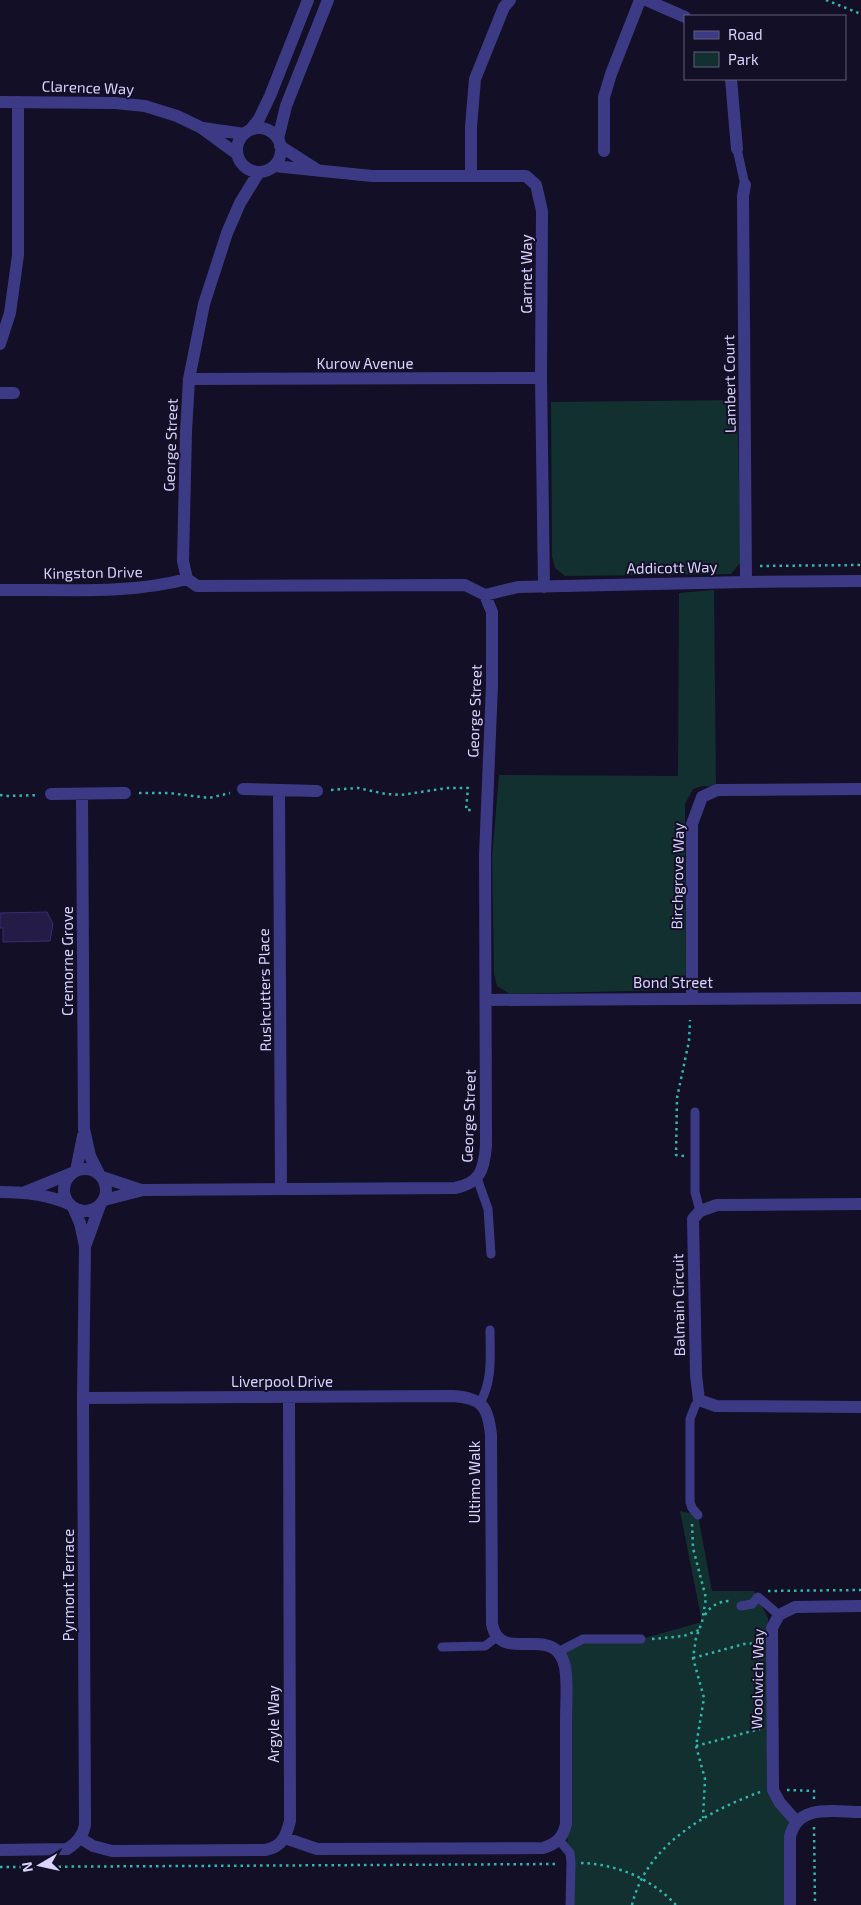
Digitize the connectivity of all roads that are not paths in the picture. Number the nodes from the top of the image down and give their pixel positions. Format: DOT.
graph roads {
  1 [pos="308,0"];
  2 [pos="328,0"];
  3 [pos="510,0"];
  4 [pos="640,0"];
  5 [pos="646,0"];
  6 [pos="684,17"];
  7 [pos="732,80"];
  8 [pos="0,102"];
  9 [pos="18,102"];
  10 [pos="200,127"];
  11 [pos="247,132"];
  12 [pos="279,142"];
  13 [pos="737,149"];
  14 [pos="604,151"];
  15 [pos="237,154"];
  16 [pos="274,166"];
  17 [pos="245,167"];
  18 [pos="318,170"];
  19 [pos="259,172"];
  20 [pos="471,175"];
  21 [pos="745,185"];
  22 [pos="240,203"];
  23 [pos="0,344"];
  24 [pos="541,378"];
  25 [pos="190,379"];
  26 [pos="0,392"];
  27 [pos="14,393"];
  28 [pos="187,579"];
  29 [pos="861,581"];
  30 [pos="746,582"];
  31 [pos="544,587"];
  32 [pos="0,590"];
  33 [pos="485,595"];
  34 [pos="243,789"];
  35 [pos="861,789"];
  36 [pos="279,790"];
  37 [pos="317,791"];
  38 [pos="125,793"];
  39 [pos="51,794"];
  40 [pos="82,794"];
  41 [pos="692,998"];
  42 [pos="861,998"];
  43 [pos="486,1000"];
  44 [pos="695,1112"];
  45 [pos="84,1128"];
  46 [pos="74,1172"];
  47 [pos="100,1176"];
  48 [pos="477,1178"];
  49 [pos="281,1189"];
  50 [pos="143,1190"];
  51 [pos="0,1192"];
  52 [pos="23,1192"];
  53 [pos="102,1202"];
  54 [pos="861,1204"];
  55 [pos="71,1205"];
  56 [pos="700,1210"];
  57 [pos="85,1246"];
  58 [pos="491,1254"];
  59 [pos="490,1330"];
  60 [pos="288,1397"];
  61 [pos="83,1398"];
  62 [pos="699,1400"];
  63 [pos="480,1403"];
  64 [pos="861,1407"];
  65 [pos="696,1513"];
  66 [pos="739,1603"];
  67 [pos="861,1606"];
  68 [pos="778,1614"];
  69 [pos="498,1636"];
  70 [pos="641,1639"];
  71 [pos="442,1648"];
  72 [pos="558,1652"];
  73 [pos="861,1812"];
  74 [pos="796,1821"];
  75 [pos="80,1838"];
  76 [pos="284,1838"];
  77 [pos="559,1840"];
  78 [pos="0,1850"];
  79 [pos="570,1905"];
  80 [pos="790,1905"];
  1 -- 11 [label="street"];
  2 -- 12 [label="street"];
  3 -- 20 [label="street"];
  4 -- 14 [label="street"];
  5 -- 6 [label="street"];
  7 -- 13 [label="street"];
  8 -- 9 [label="street, Clarence Way"];
  9 -- 10 [label="street, Clarence Way"];
  9 -- 23 [label="street"];
  10 -- 11 [label="street, Clarence Way"];
  10 -- 15 [label="street, Clarence Way"];
  11 -- 12 [label="street"];
  11 -- 15 [label="street"];
  12 -- 16 [label="street"];
  12 -- 18 [label="street, Garnet Way"];
  13 -- 21 [label="lane"];
  15 -- 17 [label="street"];
  16 -- 18 [label="street, Garnet Way"];
  16 -- 19 [label="street"];
  17 -- 19 [label="street"];
  17 -- 22 [label="street, George Street"];
  18 -- 20 [label="street, Garnet Way"];
  19 -- 22 [label="street, George Street"];
  20 -- 24 [label="street, Garnet Way"];
  21 -- 30 [label="street, Lambert Court"];
  22 -- 25 [label="street, George Street"];
  24 -- 25 [label="street, Kurow Avenue"];
  24 -- 31 [label="street, Garnet Way"];
  25 -- 28 [label="street, George Street"];
  26 -- 27 [label="street"];
  28 -- 32 [label="street, Kingston Drive"];
  28 -- 33 [label="street"];
  29 -- 30 [label="street, Addicott Way"];
  30 -- 31 [label="street, Addicott Way"];
  31 -- 33 [label="street, Addicott Way"];
  33 -- 43 [label="street, George Street"];
  34 -- 36 [label="street"];
  35 -- 41 [label="street, Birchgrove Way"];
  36 -- 37 [label="street"];
  36 -- 49 [label="street, Rushcutters Place"];
  38 -- 40 [label="street"];
  39 -- 40 [label="street"];
  40 -- 45 [label="street, Cremorne Grove"];
  41 -- 42 [label="street, Bond Street"];
  41 -- 43 [label="street, Bond Street"];
  43 -- 48 [label="street, George Street"];
  44 -- 56 [label="lane, Balmain Circuit"];
  45 -- 46 [label="street, Cremorne Grove"];
  45 -- 47 [label="street, Cremorne Grove"];
  46 -- 47 [label="street"];
  46 -- 52 [label="street"];
  46 -- 55 [label="street"];
  47 -- 50 [label="street, George Street"];
  47 -- 53 [label="street"];
  48 -- 49 [label="street, George Street"];
  48 -- 58 [label="lane"];
  49 -- 50 [label="street, George Street"];
  50 -- 53 [label="street, George Street"];
  51 -- 52 [label="street"];
  52 -- 55 [label="street"];
  53 -- 55 [label="street"];
  53 -- 57 [label="street, Pyrmont Terrace"];
  54 -- 56 [label="street"];
  55 -- 57 [label="street, Pyrmont Terrace"];
  56 -- 62 [label="street, Balmain Circuit"];
  57 -- 61 [label="street, Pyrmont Terrace"];
  59 -- 63 [label="lane"];
  60 -- 61 [label="street, Liverpool Drive"];
  60 -- 63 [label="street, Liverpool Drive"];
  60 -- 76 [label="street, Argyle Way"];
  61 -- 75 [label="street, Pyrmont Terrace"];
  62 -- 64 [label="street"];
  62 -- 65 [label="lane, Balmain Circuit"];
  63 -- 69 [label="street, Ultimo Walk"];
  66 -- 68 [label="lane"];
  67 -- 68 [label="street, Woolwich Way"];
  68 -- 74 [label="street, Woolwich Way"];
  69 -- 71 [label="lane"];
  69 -- 72 [label="street"];
  70 -- 72 [label="lane"];
  72 -- 77 [label="street"];
  73 -- 74 [label="street"];
  74 -- 80 [label="street"];
  75 -- 76 [label="street"];
  75 -- 78 [label="street"];
  76 -- 77 [label="street"];
  77 -- 79 [label="lane"];
}
